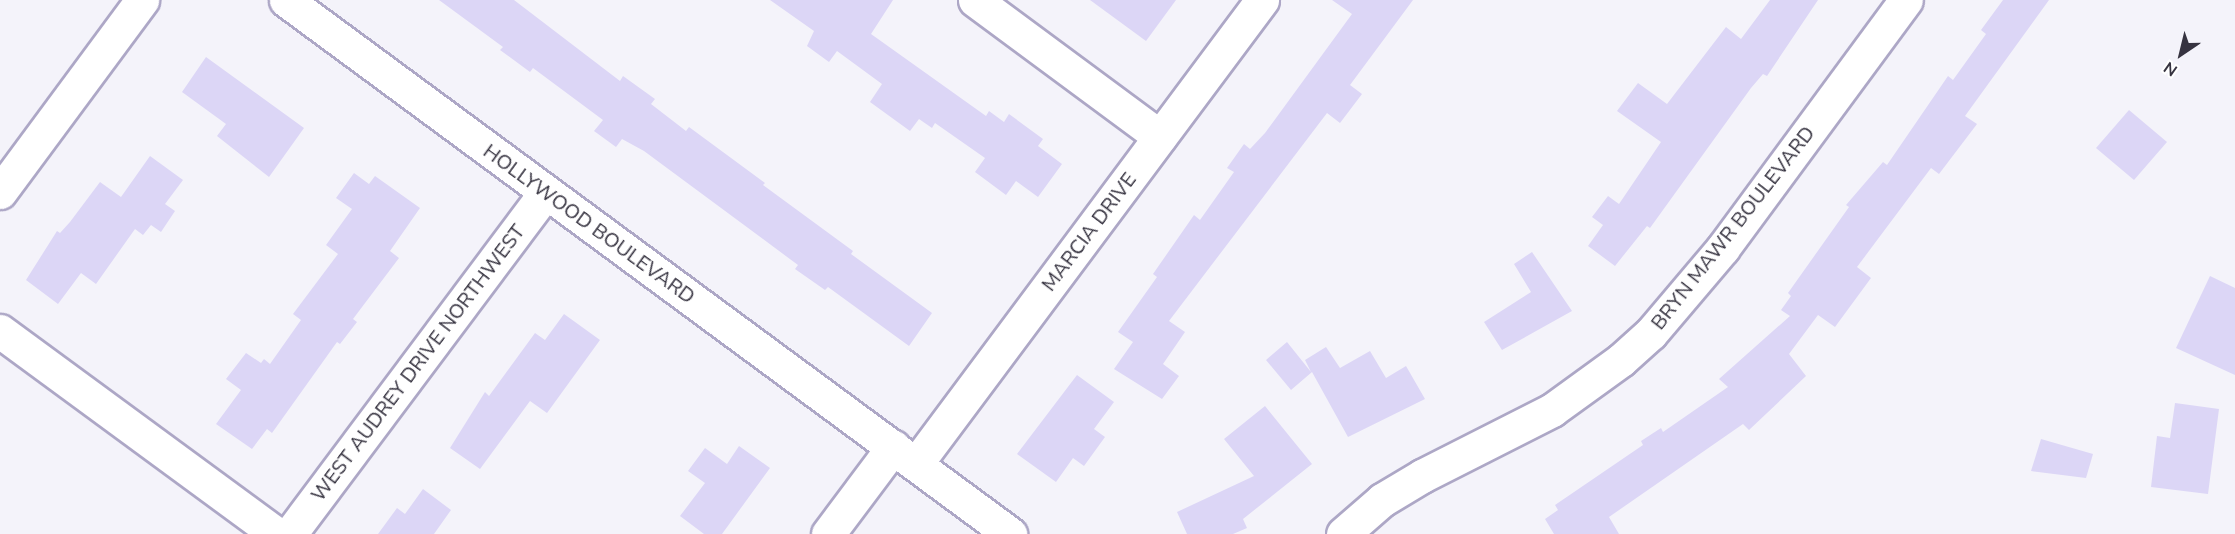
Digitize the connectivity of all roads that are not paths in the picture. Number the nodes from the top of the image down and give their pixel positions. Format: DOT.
graph roads {
  1 [pos="142,0"];
  2 [pos="286,0"];
  3 [pos="975,0"];
  4 [pos="1262,0"];
  5 [pos="1906,0"];
  6 [pos="1160,137"];
  7 [pos="0,192"];
  8 [pos="546,192"];
  9 [pos="0,331"];
  10 [pos="904,456"];
  11 [pos="276,534"];
  12 [pos="290,534"];
  13 [pos="828,534"];
  14 [pos="1010,534"];
  15 [pos="1343,534"];
  1 -- 7 [label="street"];
  2 -- 8 [label="street, HOLLYWOOD BOULEVARD"];
  3 -- 6 [label="street"];
  4 -- 6 [label="street, MARCIA DRIVE"];
  5 -- 15 [label="street, BRYN MAWR BOULEVARD"];
  6 -- 10 [label="street, MARCIA DRIVE"];
  8 -- 10 [label="street, HOLLYWOOD BOULEVARD"];
  8 -- 12 [label="street, WEST AUDREY DRIVE NORTHWEST"];
  9 -- 11 [label="street"];
  10 -- 13 [label="street, MARCIA DRIVE"];
  10 -- 14 [label="street, HOLLYWOOD BOULEVARD"];
}
